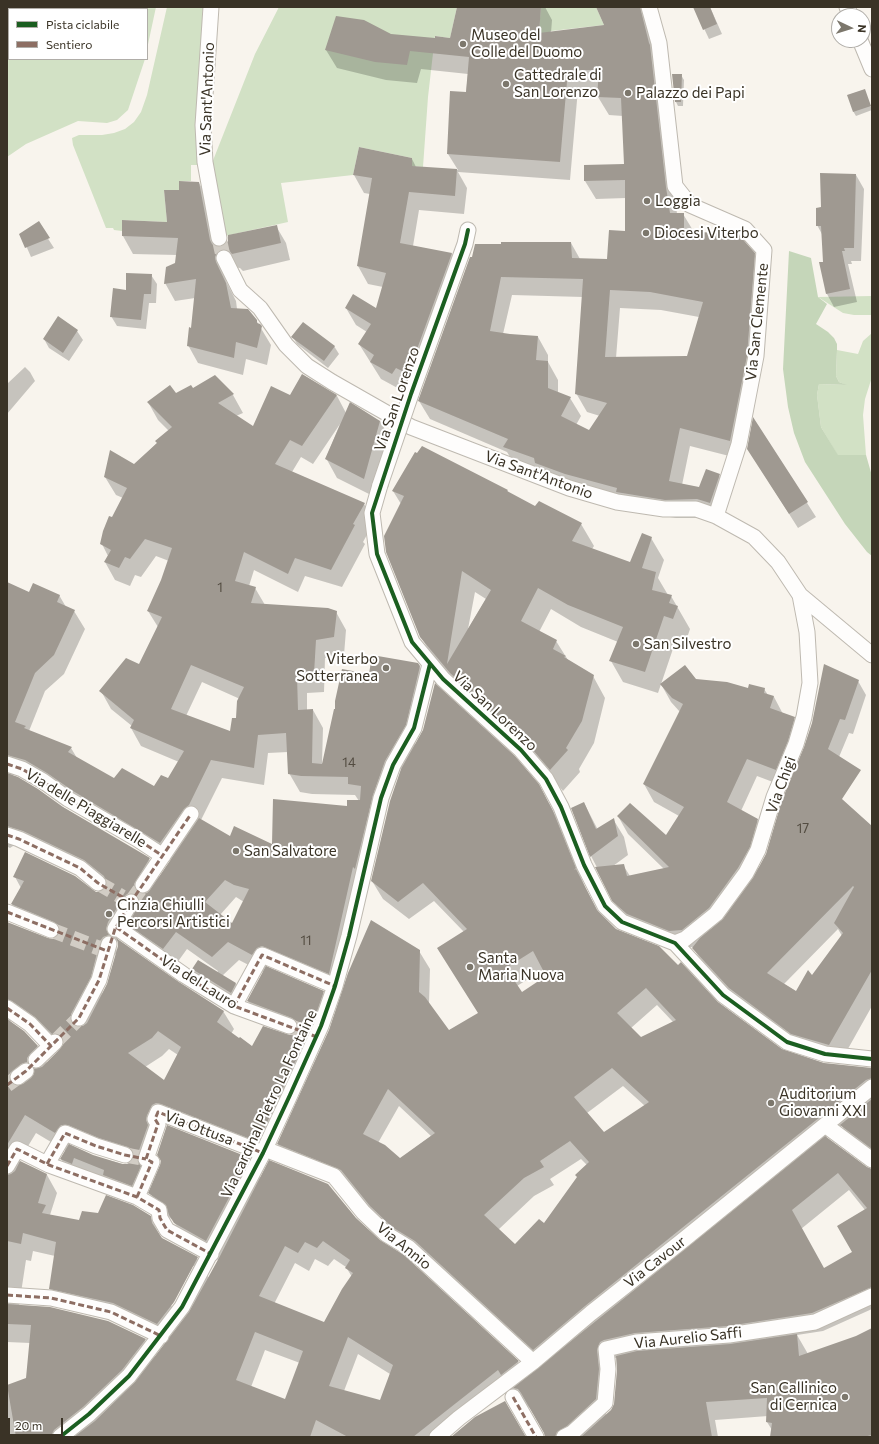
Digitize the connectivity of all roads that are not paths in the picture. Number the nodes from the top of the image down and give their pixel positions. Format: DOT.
graph roads {
  1 [pos="211,7"];
  2 [pos="649,7"];
  3 [pos="863,48"];
  4 [pos="872,69"];
  5 [pos="468,230"];
  6 [pos="219,238"];
  7 [pos="224,258"];
  8 [pos="716,516"];
  9 [pos="800,595"];
  10 [pos="872,655"];
  11 [pos="430,664"];
  12 [pos="7,764"];
  13 [pos="191,814"];
  14 [pos="7,835"];
  15 [pos="163,856"];
  16 [pos="98,883"];
  17 [pos="143,885"];
  18 [pos="128,900"];
  19 [pos="7,912"];
  20 [pos="51,930"];
  21 [pos="675,943"];
  22 [pos="107,948"];
  23 [pos="335,986"];
  24 [pos="234,1006"];
  25 [pos="7,1008"];
  26 [pos="79,1018"];
  27 [pos="289,1026"];
  28 [pos="872,1059"];
  29 [pos="27,1069"];
  30 [pos="872,1087"];
  31 [pos="825,1125"];
  32 [pos="264,1151"];
  33 [pos="126,1155"];
  34 [pos="872,1160"];
  35 [pos="47,1164"];
  36 [pos="7,1166"];
  37 [pos="137,1197"];
  38 [pos="211,1254"];
  39 [pos="7,1295"];
  40 [pos="872,1296"];
  41 [pos="161,1336"];
  42 [pos="533,1362"];
  43 [pos="513,1397"];
  44 [pos="60,1437"];
  45 [pos="437,1437"];
  46 [pos="536,1437"];
  47 [pos="564,1437"];
  1 -- 6 [label="street, Via Sant'Antonio"];
  2 -- 8 [label="street, Via San Clemente"];
  3 -- 4 [label="street"];
  5 -- 11 [label="street, Via San Lorenzo, bridge"];
  7 -- 8 [label="street, Via Sant'Antonio"];
  8 -- 9 [label="street, Via Sant'Antonio"];
  9 -- 10 [label="street, Via Sant'Antonio"];
  9 -- 21 [label="street, Via Chigi"];
  11 -- 21 [label="street, Via San Lorenzo"];
  11 -- 23 [label="street, Via cardinal Pietro La Fontaine"];
  12 -- 15 [label="street, Via delle Piaggiarelle"];
  13 -- 15 [label="street"];
  14 -- 16 [label="street"];
  15 -- 17 [label="street"];
  18 -- 24 [label="street, Via del Lauro"];
  19 -- 20 [label="street"];
  21 -- 28 [label="street, Via San Lorenzo"];
  22 -- 26 [label="street"];
  23 -- 24 [label="street"];
  23 -- 32 [label="street, Via cardinal Pietro La Fontaine"];
  24 -- 27 [label="street, Via del Lauro"];
  25 -- 29 [label="street"];
  30 -- 31 [label="street, Via Cavour"];
  31 -- 34 [label="street"];
  31 -- 42 [label="street, Via Cavour"];
  32 -- 37 [label="street, Via Ottusa"];
  32 -- 38 [label="street, Via cardinal Pietro La Fontaine"];
  32 -- 42 [label="street, Via Annio"];
  33 -- 35 [label="street"];
  35 -- 36 [label="street"];
  35 -- 37 [label="street"];
  37 -- 38 [label="street"];
  38 -- 41 [label="street, Via cardinal Pietro La Fontaine"];
  39 -- 41 [label="street"];
  40 -- 47 [label="street, Via Aurelio Saffi"];
  41 -- 44 [label="street, Via cardinal Pietro La Fontaine"];
  42 -- 45 [label="street, Via Cavour"];
  43 -- 46 [label="street"];
}
